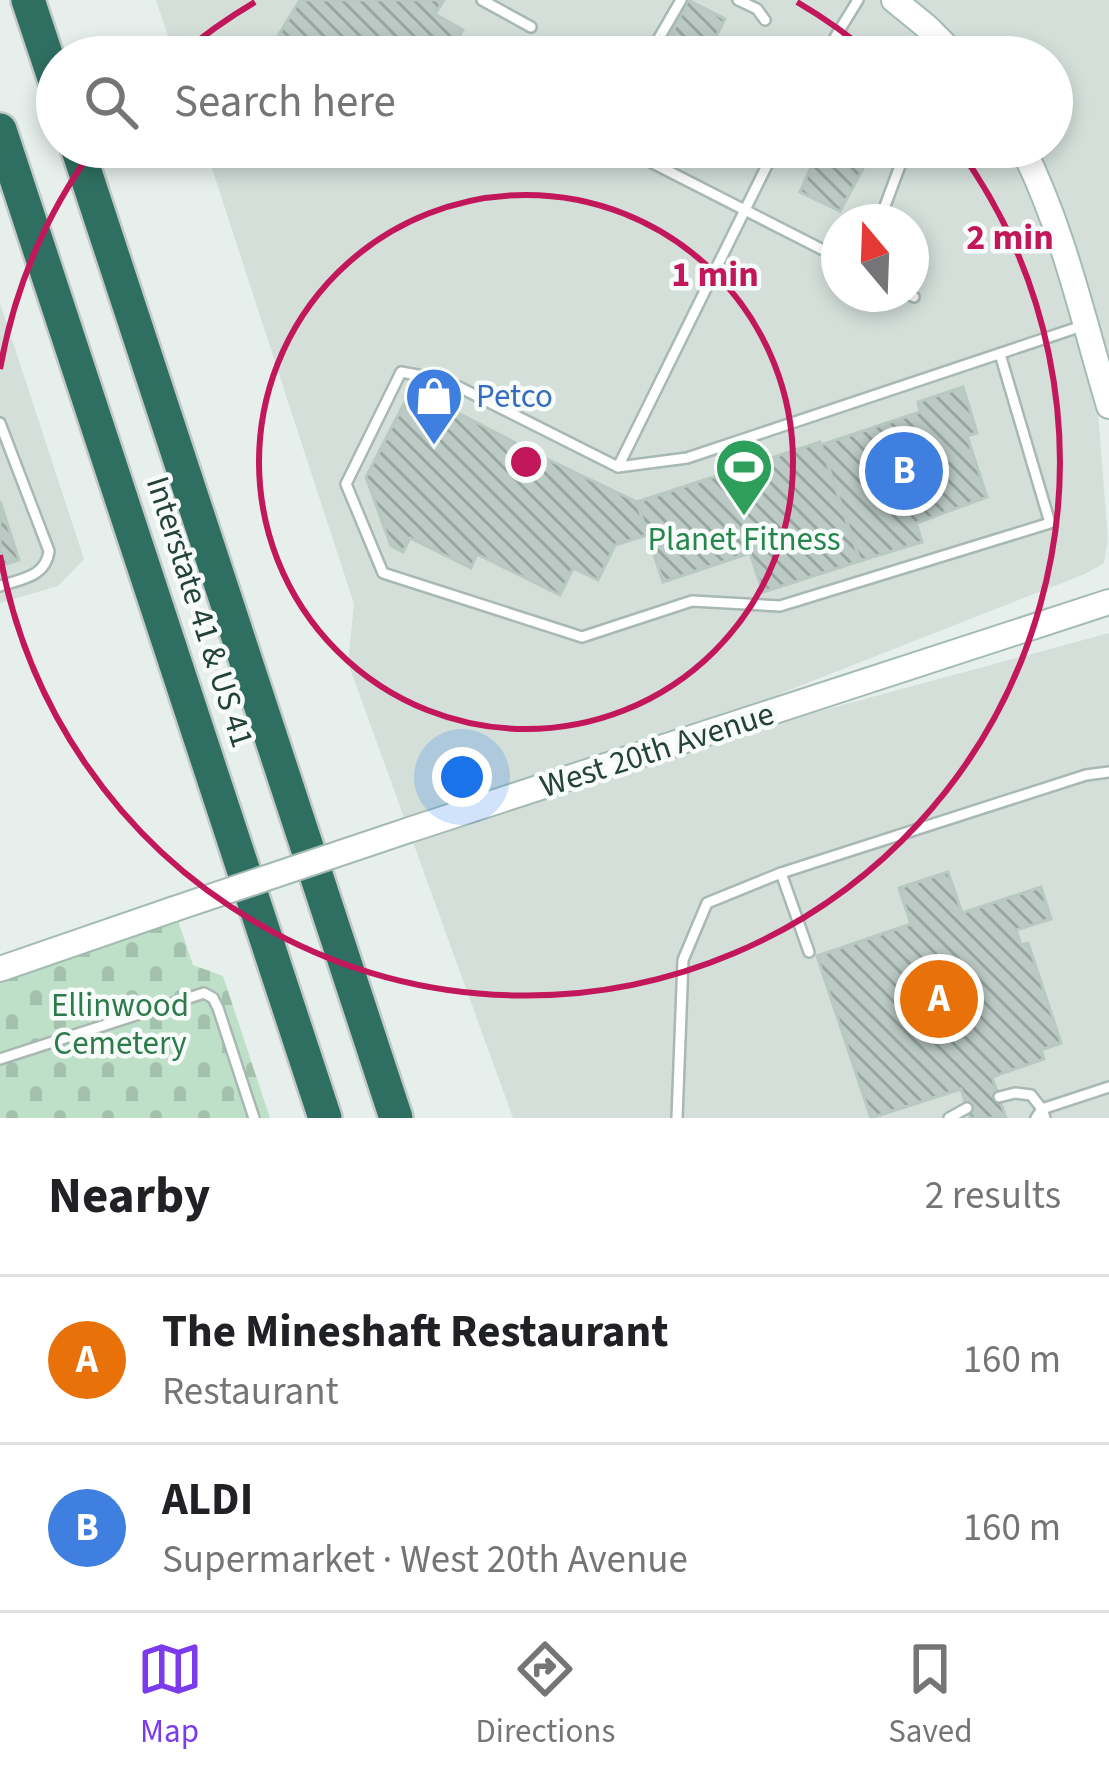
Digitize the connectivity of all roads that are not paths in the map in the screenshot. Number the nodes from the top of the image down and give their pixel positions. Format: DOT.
graph roads {
  1 [pos="28,0"];
  2 [pos="482,0"];
  3 [pos="681,0"];
  4 [pos="738,0"];
  5 [pos="858,0"];
  6 [pos="894,0"];
  7 [pos="765,20"];
  8 [pos="531,27"];
  9 [pos="40,36"];
  10 [pos="661,36"];
  11 [pos="836,36"];
  12 [pos="936,36"];
  13 [pos="0,130"];
  14 [pos="84,168"];
  15 [pos="663,168"];
  16 [pos="765,168"];
  17 [pos="899,168"];
  18 [pos="1032,168"];
  19 [pos="886,204"];
  20 [pos="743,208"];
  21 [pos="821,249"];
  22 [pos="1085,325"];
  23 [pos="1101,351"];
  24 [pos="1000,354"];
  25 [pos="1109,406"];
  26 [pos="0,423"];
  27 [pos="618,467"];
  28 [pos="0,586"];
  29 [pos="1109,602"];
  30 [pos="1109,772"];
  31 [pos="782,873"];
  32 [pos="809,952"];
  33 [pos="0,968"];
  34 [pos="0,1059"];
  35 [pos="1109,1087"];
  36 [pos="1000,1097"];
  37 [pos="967,1108"];
  38 [pos="1041,1115"];
  39 [pos="254,1118"];
  40 [pos="325,1118"];
  41 [pos="396,1118"];
  42 [pos="676,1118"];
  43 [pos="949,1118"];
  1 -- 9 [label="highway"];
  2 -- 8 [label="lane"];
  3 -- 10 [label="lane"];
  4 -- 7 [label="lane"];
  5 -- 11 [label="lane"];
  6 -- 12 [label="street"];
  13 -- 40 [label="highway, Interstate 41 & US 41"];
  14 -- 41 [label="highway"];
  15 -- 20 [label="lane"];
  16 -- 20 [label="lane"];
  17 -- 19 [label="lane"];
  18 -- 22 [label="street"];
  20 -- 21 [label="lane"];
  20 -- 27 [label="lane"];
  22 -- 23 [label="street"];
  22 -- 24 [label="lane"];
  23 -- 25 [label="street"];
  24 -- 27 [label="lane"];
  24 -- 27 [label="lane"];
  26 -- 28 [label="lane"];
  29 -- 33 [label="street, West 20th Avenue, bridge"];
  30 -- 31 [label="lane"];
  31 -- 32 [label="lane"];
  31 -- 42 [label="lane"];
  34 -- 39 [label="lane"];
  35 -- 38 [label="lane"];
  36 -- 38 [label="lane"];
  37 -- 43 [label="lane"];
}
